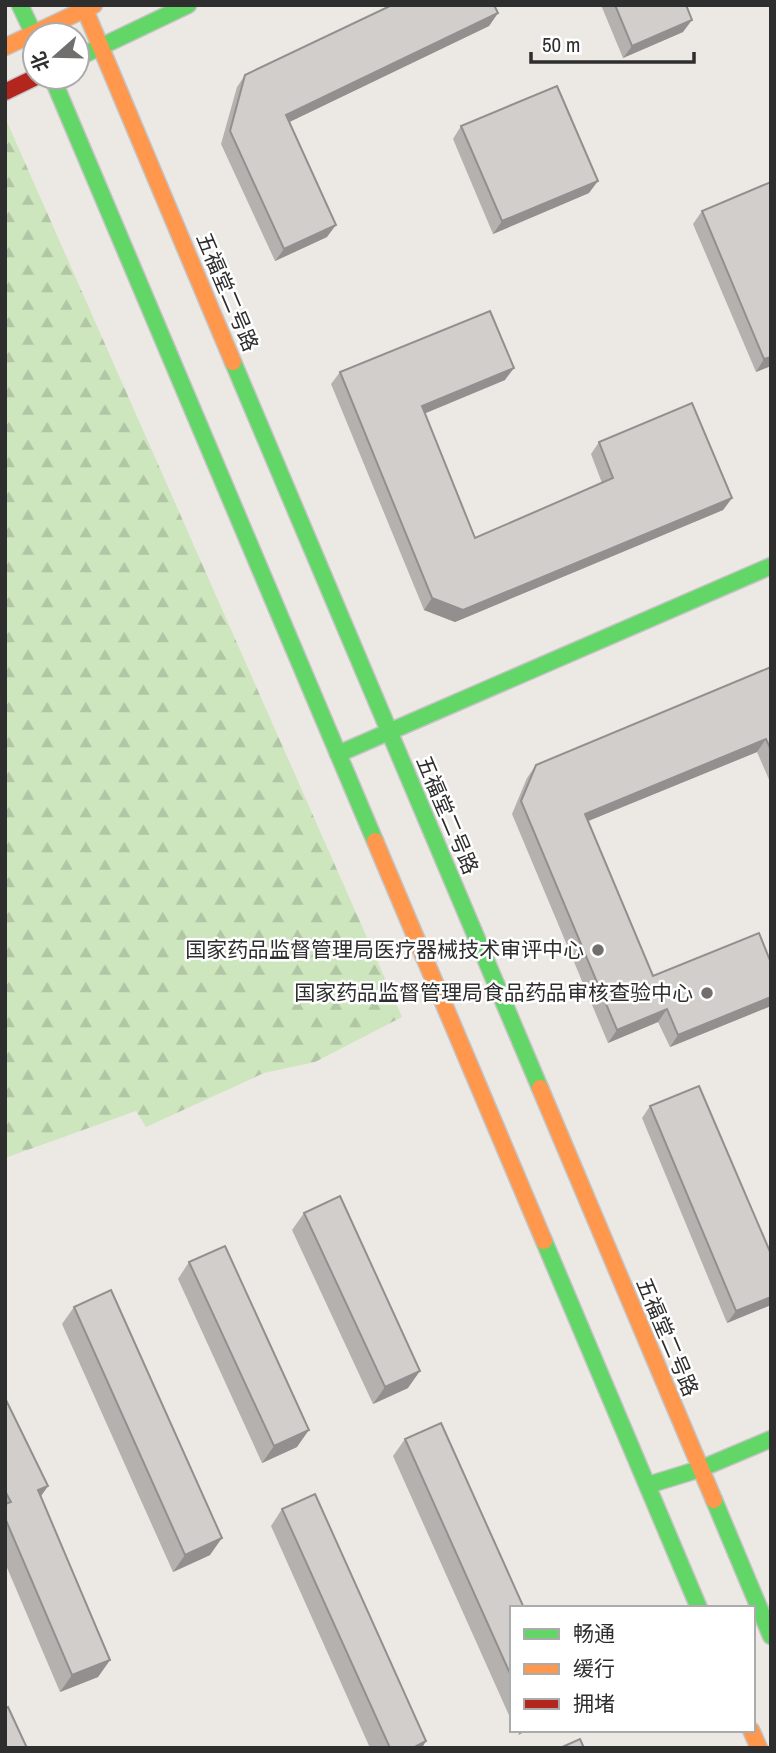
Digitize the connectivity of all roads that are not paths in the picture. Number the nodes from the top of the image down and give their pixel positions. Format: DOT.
graph roads {
  1 [pos="20,5"];
  2 [pos="188,5"];
  3 [pos="87,7"];
  4 [pos="27,21"];
  5 [pos="60,21"];
  6 [pos="101,47"];
  7 [pos="91,52"];
  8 [pos="21,84"];
  9 [pos="58,91"];
  10 [pos="5,92"];
  11 [pos="771,566"];
  12 [pos="389,731"];
  13 [pos="338,754"];
  14 [pos="771,1439"];
  15 [pos="700,1469"];
  16 [pos="648,1485"];
  17 [pos="698,1606"];
  18 [pos="771,1636"];
  19 [pos="752,1732"];
  20 [pos="759,1748"];
  1 -- 4 [label="main road"];
  2 -- 6 [label="main road"];
  3 -- 5 [label="main road"];
  3 -- 6 [label="main road, 五福堂二号路"];
  6 -- 7 [label="main road"];
  6 -- 12 [label="main road, 五福堂二号路"];
  8 -- 10 [label="main road"];
  9 -- 13 [label="main road"];
  11 -- 12 [label="main road"];
  12 -- 13 [label="main road"];
  12 -- 15 [label="main road, 五福堂二号路"];
  13 -- 16 [label="main road"];
  14 -- 15 [label="main road"];
  15 -- 16 [label="main road"];
  15 -- 18 [label="main road, 五福堂二号路"];
  16 -- 17 [label="main road"];
  19 -- 20 [label="main road"];
}
